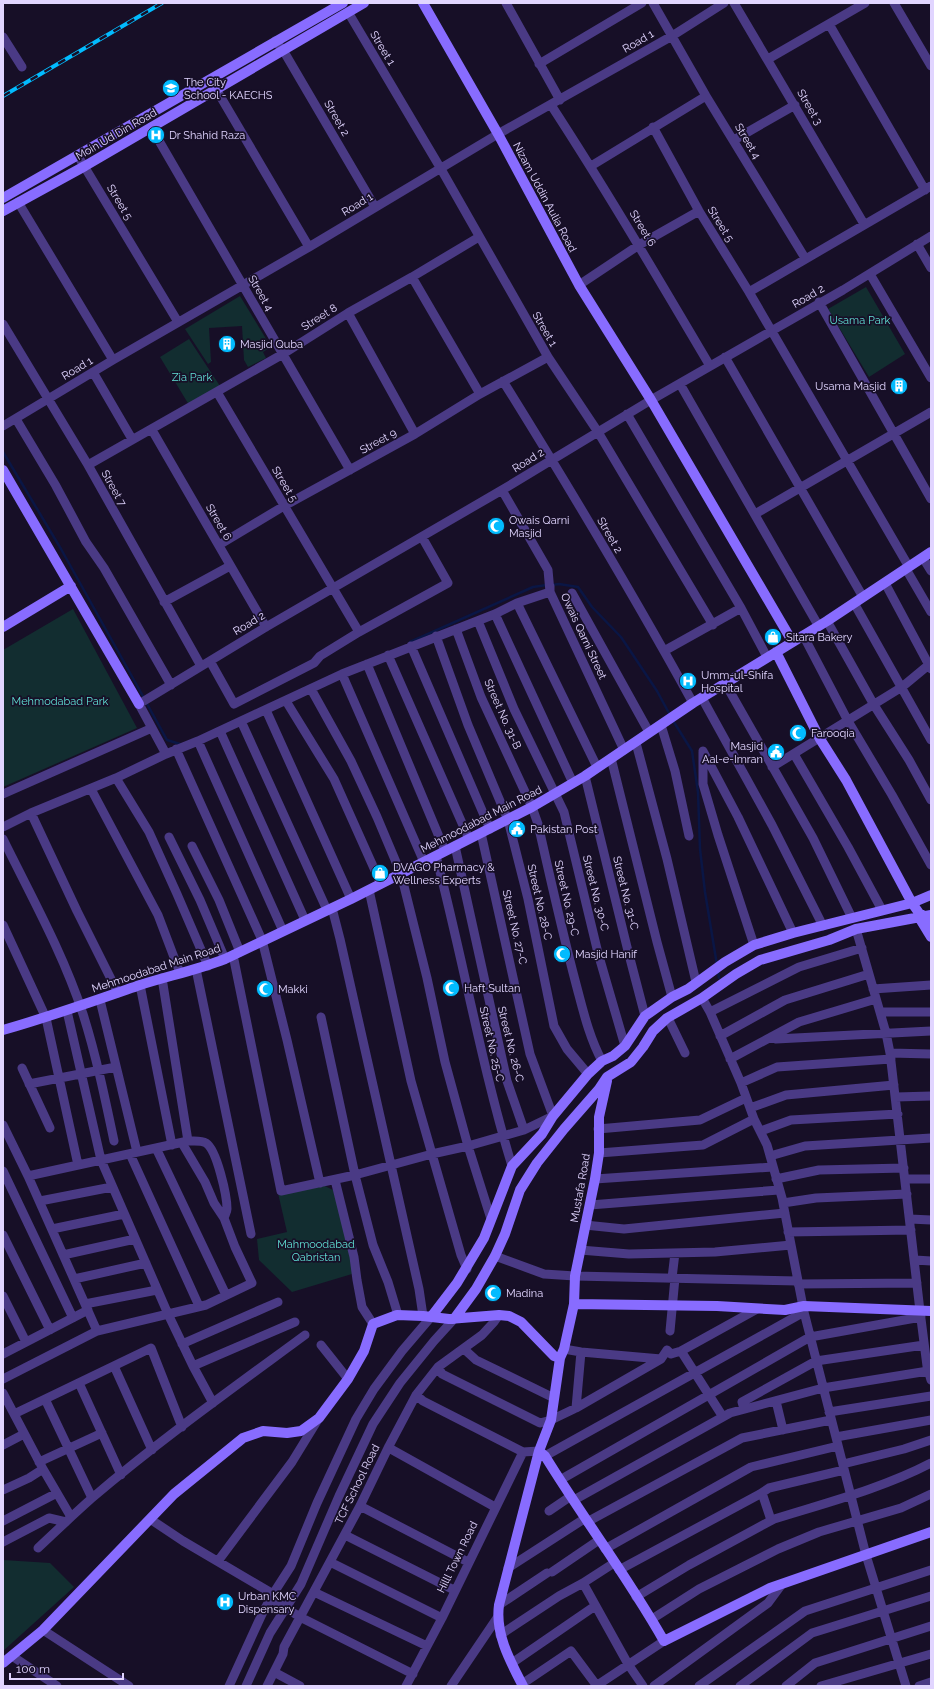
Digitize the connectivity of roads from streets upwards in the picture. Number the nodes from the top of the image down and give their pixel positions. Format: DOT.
graph roads {
  1 [pos="343,3"];
  2 [pos="364,3"];
  3 [pos="423,3"];
  4 [pos="506,3"];
  5 [pos="642,3"];
  6 [pos="653,3"];
  7 [pos="724,3"];
  8 [pos="734,3"];
  9 [pos="865,3"];
  10 [pos="894,3"];
  11 [pos="348,12"];
  12 [pos="829,24"];
  13 [pos="672,36"];
  14 [pos="3,37"];
  15 [pos="275,41"];
  16 [pos="283,50"];
  17 [pos="768,59"];
  18 [pos="539,64"];
  19 [pos="931,66"];
  20 [pos="22,67"];
  21 [pos="216,89"];
  22 [pos="179,96"];
  23 [pos="706,96"];
  24 [pos="560,100"];
  25 [pos="795,105"];
  26 [pos="185,106"];
  27 [pos="551,106"];
  28 [pos="151,127"];
  29 [pos="653,127"];
  30 [pos="498,134"];
  31 [pos="734,140"];
  32 [pos="78,156"];
  33 [pos="85,166"];
  34 [pos="591,166"];
  35 [pos="441,169"];
  36 [pos="928,188"];
  37 [pos="3,198"];
  38 [pos="18,202"];
  39 [pos="375,207"];
  40 [pos="3,211"];
  41 [pos="699,211"];
  42 [pos="864,224"];
  43 [pos="931,236"];
  44 [pos="479,237"];
  45 [pos="917,244"];
  46 [pos="639,245"];
  47 [pos="309,247"];
  48 [pos="805,258"];
  49 [pos="931,268"];
  50 [pos="870,274"];
  51 [pos="412,277"];
  52 [pos="242,284"];
  53 [pos="579,285"];
  54 [pos="749,292"];
  55 [pos="820,302"];
  56 [pos="348,313"];
  57 [pos="178,322"];
  58 [pos="3,324"];
  59 [pos="772,331"];
  60 [pos="283,354"];
  61 [pos="548,357"];
  62 [pos="726,358"];
  63 [pos="113,360"];
  64 [pos="710,366"];
  65 [pos="93,372"];
  66 [pos="931,378"];
  67 [pos="503,381"];
  68 [pos="680,384"];
  69 [pos="217,392"];
  70 [pos="480,394"];
  71 [pos="48,400"];
  72 [pos="651,400"];
  73 [pos="931,412"];
  74 [pos="627,414"];
  75 [pos="16,419"];
  76 [pos="4,426"];
  77 [pos="152,430"];
  78 [pos="598,432"];
  79 [pos="415,434"];
  80 [pos="894,434"];
  81 [pos="132,439"];
  82 [pos="551,459"];
  83 [pos="848,460"];
  84 [pos="88,465"];
  85 [pos="3,470"];
  86 [pos="350,470"];
  87 [pos="801,489"];
  88 [pos="502,490"];
  89 [pos="931,499"];
  90 [pos="284,506"];
  91 [pos="755,514"];
  92 [pos="422,536"];
  93 [pos="219,545"];
  94 [pos="927,555"];
  95 [pos="230,566"];
  96 [pos="907,568"];
  97 [pos="931,570"];
  98 [pos="885,583"];
  99 [pos="71,586"];
  100 [pos="334,588"];
  101 [pos="550,589"];
  102 [pos="572,593"];
  103 [pos="863,597"];
  104 [pos="164,602"];
  105 [pos="517,603"];
  106 [pos="854,603"];
  107 [pos="741,608"];
  108 [pos="931,612"];
  109 [pos="496,614"];
  110 [pos="478,621"];
  111 [pos="822,623"];
  112 [pos="713,625"];
  113 [pos="3,627"];
  114 [pos="266,627"];
  115 [pos="456,629"];
  116 [pos="359,632"];
  117 [pos="803,635"];
  118 [pos="436,636"];
  119 [pos="792,642"];
  120 [pos="412,646"];
  121 [pos="664,651"];
  122 [pos="771,654"];
  123 [pos="388,655"];
  124 [pos="210,661"];
  125 [pos="367,664"];
  126 [pos="201,666"];
  127 [pos="930,666"];
  128 [pos="342,674"];
  129 [pos="724,683"];
  130 [pos="170,686"];
  131 [pos="902,687"];
  132 [pos="311,689"];
  133 [pos="286,701"];
  134 [pos="142,703"];
  135 [pos="694,703"];
  136 [pos="874,705"];
  137 [pos="266,710"];
  138 [pos="848,721"];
  139 [pos="241,722"];
  140 [pos="663,724"];
  141 [pos="152,728"];
  142 [pos="220,731"];
  143 [pos="649,732"];
  144 [pos="820,738"];
  145 [pos="931,740"];
  146 [pos="198,741"];
  147 [pos="636,743"];
  148 [pos="176,749"];
  149 [pos="624,750"];
  150 [pos="166,754"];
  151 [pos="794,754"];
  152 [pos="611,758"];
  153 [pos="772,767"];
  154 [pos="597,768"];
  155 [pos="585,776"];
  156 [pos="116,778"];
  157 [pos="573,783"];
  158 [pos="91,789"];
  159 [pos="3,794"];
  160 [pos="555,794"];
  161 [pos="931,800"];
  162 [pos="532,807"];
  163 [pos="31,813"];
  164 [pos="508,820"];
  165 [pos="3,826"];
  166 [pos="485,831"];
  167 [pos="690,836"];
  168 [pos="170,837"];
  169 [pos="3,839"];
  170 [pos="469,839"];
  171 [pos="192,846"];
  172 [pos="455,846"];
  173 [pos="440,854"];
  174 [pos="424,862"];
  175 [pos="931,864"];
  176 [pos="401,874"];
  177 [pos="381,884"];
  178 [pos="369,890"];
  179 [pos="931,895"];
  180 [pos="352,899"];
  181 [pos="329,909"];
  182 [pos="882,910"];
  183 [pos="922,913"];
  184 [pos="852,918"];
  185 [pos="305,920"];
  186 [pos="3,925"];
  187 [pos="823,926"];
  188 [pos="856,929"];
  189 [pos="283,931"];
  190 [pos="792,933"];
  191 [pos="931,937"];
  192 [pos="262,940"];
  193 [pos="754,945"];
  194 [pos="862,948"];
  195 [pos="233,955"];
  196 [pos="208,966"];
  197 [pos="196,969"];
  198 [pos="180,973"];
  199 [pos="868,974"];
  200 [pos="162,978"];
  201 [pos="696,982"];
  202 [pos="140,985"];
  203 [pos="931,985"];
  204 [pos="873,989"];
  205 [pos="118,993"];
  206 [pos="672,997"];
  207 [pos="702,998"];
  208 [pos="876,999"];
  209 [pos="100,1000"];
  210 [pos="80,1006"];
  211 [pos="67,1011"];
  212 [pos="710,1012"];
  213 [pos="880,1012"];
  214 [pos="931,1012"];
  215 [pos="645,1016"];
  216 [pos="320,1017"];
  217 [pos="46,1018"];
  218 [pos="668,1018"];
  219 [pos="3,1030"];
  220 [pos="931,1032"];
  221 [pos="886,1033"];
  222 [pos="720,1036"];
  223 [pos="771,1038"];
  224 [pos="625,1046"];
  225 [pos="685,1053"];
  226 [pos="931,1054"];
  227 [pos="891,1056"];
  228 [pos="730,1059"];
  229 [pos="602,1061"];
  230 [pos="116,1067"];
  231 [pos="22,1068"];
  232 [pos="99,1070"];
  233 [pos="81,1074"];
  234 [pos="588,1074"];
  235 [pos="607,1077"];
  236 [pos="59,1078"];
  237 [pos="741,1083"];
  238 [pos="29,1084"];
  239 [pos="894,1085"];
  240 [pos="931,1096"];
  241 [pos="896,1097"];
  242 [pos="746,1098"];
  243 [pos="750,1108"];
  244 [pos="898,1114"];
  245 [pos="554,1116"];
  246 [pos="754,1119"];
  247 [pos="3,1125"];
  248 [pos="50,1128"];
  249 [pos="598,1129"];
  250 [pos="524,1130"];
  251 [pos="760,1130"];
  252 [pos="503,1136"];
  253 [pos="931,1138"];
  254 [pos="901,1140"];
  255 [pos="114,1141"];
  256 [pos="185,1142"];
  257 [pos="172,1145"];
  258 [pos="468,1146"];
  259 [pos="156,1148"];
  260 [pos="133,1153"];
  261 [pos="599,1153"];
  262 [pos="432,1154"];
  263 [pos="770,1156"];
  264 [pos="101,1160"];
  265 [pos="78,1165"];
  266 [pos="391,1165"];
  267 [pos="512,1166"];
  268 [pos="773,1167"];
  269 [pos="904,1168"];
  270 [pos="3,1171"];
  271 [pos="28,1176"];
  272 [pos="355,1176"];
  273 [pos="595,1179"];
  274 [pos="776,1179"];
  275 [pos="906,1179"];
  276 [pos="931,1179"];
  277 [pos="335,1180"];
  278 [pos="320,1183"];
  279 [pos="112,1187"];
  280 [pos="779,1190"];
  281 [pos="907,1194"];
  282 [pos="40,1201"];
  283 [pos="783,1203"];
  284 [pos="590,1205"];
  285 [pos="785,1213"];
  286 [pos="124,1214"];
  287 [pos="224,1218"];
  288 [pos="491,1219"];
  289 [pos="910,1219"];
  290 [pos="931,1220"];
  291 [pos="586,1225"];
  292 [pos="52,1229"];
  293 [pos="911,1230"];
  294 [pos="788,1232"];
  295 [pos="251,1234"];
  296 [pos="3,1235"];
  297 [pos="135,1239"];
  298 [pos="791,1245"];
  299 [pos="580,1250"];
  300 [pos="675,1253"];
  301 [pos="63,1255"];
  302 [pos="496,1256"];
  303 [pos="915,1260"];
  304 [pos="931,1261"];
  305 [pos="146,1264"];
  306 [pos="466,1269"];
  307 [pos="575,1276"];
  308 [pos="673,1278"];
  309 [pos="74,1279"];
  310 [pos="798,1282"];
  311 [pos="917,1283"];
  312 [pos="158,1290"];
  313 [pos="226,1295"];
  314 [pos="3,1296"];
  315 [pos="278,1302"];
  316 [pos="574,1304"];
  317 [pos="199,1306"];
  318 [pos="673,1306"];
  319 [pos="86,1307"];
  320 [pos="757,1309"];
  321 [pos="804,1309"];
  322 [pos="931,1311"];
  323 [pos="168,1314"];
  324 [pos="920,1314"];
  325 [pos="398,1315"];
  326 [pos="498,1315"];
  327 [pos="429,1317"];
  328 [pos="73,1318"];
  329 [pos="452,1319"];
  330 [pos="295,1322"];
  331 [pos="373,1324"];
  332 [pos="50,1330"];
  333 [pos="97,1331"];
  334 [pos="670,1331"];
  335 [pos="304,1334"];
  336 [pos="810,1337"];
  337 [pos="926,1341"];
  338 [pos="26,1342"];
  339 [pos="182,1344"];
  340 [pos="321,1345"];
  341 [pos="464,1349"];
  342 [pos="682,1351"];
  343 [pos="581,1352"];
  344 [pos="562,1353"];
  345 [pos="3,1354"];
  346 [pos="661,1359"];
  347 [pos="816,1361"];
  348 [pos="114,1366"];
  349 [pos="193,1366"];
  350 [pos="438,1367"];
  351 [pos="696,1373"];
  352 [pos="930,1375"];
  353 [pos="3,1379"];
  354 [pos="348,1380"];
  355 [pos="78,1383"];
  356 [pos="823,1388"];
  357 [pos="416,1395"];
  358 [pos="709,1395"];
  359 [pos="931,1396"];
  360 [pos="4,1398"];
  361 [pos="554,1398"];
  362 [pos="45,1399"];
  363 [pos="776,1401"];
  364 [pos="214,1403"];
  365 [pos="576,1408"];
  366 [pos="744,1409"];
  367 [pos="14,1414"];
  368 [pos="830,1416"];
  369 [pos="723,1417"];
  370 [pos="319,1418"];
  371 [pos="551,1420"];
  372 [pos="611,1420"];
  373 [pos="931,1420"];
  374 [pos="182,1426"];
  375 [pos="783,1430"];
  376 [pos="102,1433"];
  377 [pos="24,1434"];
  378 [pos="931,1440"];
  379 [pos="837,1441"];
  380 [pos="3,1445"];
  381 [pos="389,1448"];
  382 [pos="69,1449"];
  383 [pos="152,1450"];
  384 [pos="522,1452"];
  385 [pos="542,1453"];
  386 [pos="931,1463"];
  387 [pos="41,1466"];
  388 [pos="844,1467"];
  389 [pos="121,1475"];
  390 [pos="560,1480"];
  391 [pos="3,1490"];
  392 [pos="762,1492"];
  393 [pos="57,1493"];
  394 [pos="931,1494"];
  395 [pos="851,1495"];
  396 [pos="92,1498"];
  397 [pos="573,1498"];
  398 [pos="360,1506"];
  399 [pos="495,1507"];
  400 [pos="549,1511"];
  401 [pos="150,1519"];
  402 [pos="774,1519"];
  403 [pos="3,1520"];
  404 [pos="68,1520"];
  405 [pos="586,1521"];
  406 [pos="858,1522"];
  407 [pos="931,1532"];
  408 [pos="345,1535"];
  409 [pos="599,1540"];
  410 [pos="3,1542"];
  411 [pos="38,1548"];
  412 [pos="605,1549"];
  413 [pos="866,1555"];
  414 [pos="218,1561"];
  415 [pos="330,1562"];
  416 [pos="468,1562"];
  417 [pos="616,1566"];
  418 [pos="508,1568"];
  419 [pos="931,1570"];
  420 [pos="583,1583"];
  421 [pos="782,1584"];
  422 [pos="876,1588"];
  423 [pos="454,1590"];
  424 [pos="314,1592"];
  425 [pos="931,1596"];
  426 [pos="272,1597"];
  427 [pos="636,1597"];
  428 [pos="498,1605"];
  429 [pos="595,1606"];
  430 [pos="284,1608"];
  431 [pos="883,1612"];
  432 [pos="300,1617"];
  433 [pos="442,1618"];
  434 [pos="497,1618"];
  435 [pos="652,1619"];
  436 [pos="931,1626"];
  437 [pos="43,1630"];
  438 [pos="500,1635"];
  439 [pos="891,1638"];
  440 [pos="664,1641"];
  441 [pos="427,1646"];
  442 [pos="931,1654"];
  443 [pos="12,1656"];
  444 [pos="3,1663"];
  445 [pos="512,1663"];
  446 [pos="899,1663"];
  447 [pos="628,1664"];
  448 [pos="274,1672"];
  449 [pos="413,1674"];
  450 [pos="931,1682"];
  451 [pos="523,1685"];
  452 [pos="57,1686"];
  453 [pos="129,1686"];
  454 [pos="229,1686"];
  455 [pos="246,1686"];
  456 [pos="267,1686"];
  457 [pos="300,1686"];
  458 [pos="406,1686"];
  459 [pos="451,1686"];
  460 [pos="596,1686"];
  461 [pos="644,1686"];
  462 [pos="654,1686"];
  463 [pos="699,1686"];
  464 [pos="740,1686"];
  465 [pos="786,1686"];
  466 [pos="821,1686"];
  467 [pos="906,1686"];
  468 [pos="919,1686"];
  1 -- 15 [label="street, Moin Ud Din Road"];
  2 -- 11 [label="street, Moin Ud Din Road"];
  3 -- 30 [label="street, Nizam Uddin Aulia Road"];
  4 -- 18 [label="street"];
  5 -- 18 [label="street"];
  6 -- 13 [label="street"];
  7 -- 13 [label="street, Road 1"];
  8 -- 17 [label="street, Street 3"];
  9 -- 12 [label="street"];
  10 -- 19 [label="street"];
  11 -- 16 [label="street, Moin Ud Din Road"];
  11 -- 35 [label="street, Street 1"];
  12 -- 17 [label="street"];
  12 -- 36 [label="street"];
  13 -- 23 [label="street, Street 4"];
  13 -- 24 [label="street, Road 1"];
  14 -- 20 [label="street"];
  15 -- 16 [label="street, Street 2"];
  15 -- 22 [label="street, Moin Ud Din Road"];
  16 -- 21 [label="street, Moin Ud Din Road"];
  16 -- 39 [label="street, Street 2"];
  17 -- 25 [label="street, Street 3"];
  18 -- 24 [label="street"];
  21 -- 26 [label="street, Moin Ud Din Road"];
  21 -- 47 [label="street"];
  22 -- 26 [label="street"];
  22 -- 32 [label="street, Moin Ud Din Road"];
  23 -- 29 [label="street"];
  23 -- 31 [label="street, Street 4"];
  24 -- 27 [label="street, Road 1"];
  25 -- 31 [label="street"];
  25 -- 42 [label="street, Street 3"];
  26 -- 28 [label="street, Moin Ud Din Road"];
  27 -- 30 [label="street, Road 1"];
  27 -- 34 [label="street, Street 6"];
  28 -- 33 [label="street, Moin Ud Din Road"];
  28 -- 52 [label="street, Street 4"];
  29 -- 34 [label="street"];
  29 -- 41 [label="street, Street 5"];
  30 -- 35 [label="street, Road 1"];
  30 -- 53 [label="street, Nizam Uddin Aulia Road"];
  31 -- 48 [label="street, Street 4"];
  32 -- 33 [label="street, Street 5"];
  32 -- 37 [label="street, Moin Ud Din Road"];
  33 -- 38 [label="street, Moin Ud Din Road"];
  33 -- 57 [label="street, Street 5"];
  34 -- 46 [label="street, Street 6"];
  35 -- 39 [label="street, Road 1"];
  35 -- 44 [label="street, Street 1"];
  36 -- 42 [label="street"];
  38 -- 40 [label="street, Moin Ud Din Road"];
  38 -- 63 [label="street"];
  39 -- 47 [label="street, Road 1"];
  41 -- 46 [label="street"];
  41 -- 54 [label="street, Street 5"];
  42 -- 48 [label="street"];
  43 -- 45 [label="street, Road 2"];
  44 -- 51 [label="street, Street 8"];
  44 -- 61 [label="street, Street 1"];
  45 -- 49 [label="street"];
  45 -- 50 [label="street, Road 2"];
  46 -- 53 [label="street"];
  46 -- 64 [label="street, Street 6"];
  47 -- 52 [label="street, Road 1"];
  48 -- 54 [label="street"];
  50 -- 55 [label="street, Road 2"];
  50 -- 66 [label="street"];
  51 -- 56 [label="street, Street 8"];
  51 -- 70 [label="street"];
  52 -- 57 [label="street, Road 1"];
  52 -- 60 [label="street, Street 4"];
  53 -- 72 [label="street, Nizam Uddin Aulia Road"];
  54 -- 59 [label="street, Street 5"];
  55 -- 59 [label="street, Road 2"];
  55 -- 80 [label="street"];
  56 -- 60 [label="street, Street 8"];
  56 -- 79 [label="street"];
  57 -- 63 [label="street, Road 1"];
  58 -- 71 [label="street, Street 7"];
  59 -- 62 [label="street, Road 2"];
  59 -- 83 [label="street, Street 5"];
  60 -- 69 [label="street, Street 8"];
  60 -- 86 [label="street, Street 4"];
  61 -- 67 [label="street, Street 9"];
  61 -- 78 [label="street, Street 1"];
  62 -- 64 [label="street, Road 2"];
  62 -- 87 [label="street"];
  63 -- 65 [label="street, Road 1"];
  64 -- 68 [label="street, Road 2"];
  65 -- 71 [label="street, Road 1"];
  65 -- 81 [label="street"];
  67 -- 70 [label="street, Street 9"];
  67 -- 82 [label="street, Street 2"];
  68 -- 72 [label="street, Road 2"];
  68 -- 91 [label="street"];
  69 -- 77 [label="street, Street 8"];
  69 -- 90 [label="street, Street 5"];
  70 -- 79 [label="street, Street 9"];
  71 -- 75 [label="street, Road 1"];
  71 -- 84 [label="street, Street 7"];
  72 -- 74 [label="street, Road 2"];
  72 -- 119 [label="street, Nizam Uddin Aulia Road"];
  73 -- 80 [label="street"];
  74 -- 78 [label="street, Road 2"];
  74 -- 107 [label="street"];
  75 -- 76 [label="street, Road 1"];
  75 -- 130 [label="street"];
  77 -- 81 [label="street, Street 8"];
  77 -- 93 [label="street, Street 6"];
  78 -- 82 [label="street, Road 2"];
  78 -- 112 [label="street, Street 1"];
  79 -- 86 [label="street, Street 9"];
  80 -- 83 [label="street"];
  80 -- 89 [label="street"];
  81 -- 84 [label="street, Street 8"];
  82 -- 88 [label="street, Road 2"];
  82 -- 121 [label="street, Street 2"];
  83 -- 87 [label="street"];
  83 -- 96 [label="street, Street 5"];
  84 -- 104 [label="street, Street 7"];
  85 -- 99 [label="street"];
  86 -- 90 [label="street, Street 9"];
  87 -- 91 [label="street"];
  87 -- 103 [label="street"];
  88 -- 92 [label="street, Road 2"];
  88 -- 101 [label="street, Owais Qarni Street"];
  90 -- 93 [label="street, Street 9"];
  90 -- 100 [label="street, Street 5"];
  91 -- 111 [label="street"];
  92 -- 100 [label="street, Road 2"];
  92 -- 116 [label="street"];
  93 -- 95 [label="street, Street 6"];
  94 -- 96 [label="street, Mehmoodabad Main Road"];
  94 -- 97 [label="street"];
  95 -- 104 [label="street"];
  95 -- 114 [label="street, Street 6"];
  96 -- 98 [label="street, Mehmoodabad Main Road"];
  96 -- 108 [label="street, Street 5"];
  98 -- 103 [label="street, Mehmoodabad Main Road"];
  98 -- 127 [label="street"];
  99 -- 113 [label="street"];
  99 -- 134 [label="street"];
  100 -- 114 [label="street, Road 2"];
  100 -- 116 [label="street, Street 5"];
  101 -- 105 [label="street"];
  101 -- 149 [label="street, Owais Qarni Street"];
  102 -- 143 [label="street"];
  103 -- 106 [label="street, Mehmoodabad Main Road"];
  104 -- 126 [label="street, Street 7"];
  105 -- 109 [label="street"];
  105 -- 154 [label="street"];
  106 -- 111 [label="street, Mehmoodabad Main Road"];
  106 -- 131 [label="street"];
  107 -- 112 [label="street"];
  107 -- 122 [label="street"];
  109 -- 110 [label="street"];
  109 -- 157 [label="street"];
  110 -- 115 [label="street"];
  110 -- 160 [label="street, Street No. 30-C"];
  111 -- 117 [label="street, Mehmoodabad Main Road"];
  111 -- 136 [label="street"];
  112 -- 121 [label="street"];
  114 -- 124 [label="street, Road 2"];
  115 -- 118 [label="street"];
  115 -- 162 [label="street, Street No. 31-B"];
  116 -- 124 [label="street"];
  117 -- 119 [label="street, Mehmoodabad Main Road"];
  117 -- 138 [label="street"];
  118 -- 120 [label="street"];
  118 -- 164 [label="street, Street No. 28-C"];
  119 -- 122 [label="street, Mehmoodabad Main Road"];
  120 -- 123 [label="street"];
  120 -- 166 [label="street, Street No. 27-C"];
  121 -- 135 [label="street, Street 2"];
  122 -- 129 [label="street, Mehmoodabad Main Road"];
  122 -- 144 [label="street"];
  123 -- 125 [label="street"];
  123 -- 170 [label="street"];
  124 -- 126 [label="street, Road 2"];
  125 -- 128 [label="street"];
  125 -- 173 [label="street, Street No. 25-C"];
  126 -- 130 [label="street, Road 2"];
  127 -- 131 [label="street"];
  128 -- 132 [label="street"];
  128 -- 174 [label="street"];
  129 -- 135 [label="street, Mehmoodabad Main Road"];
  129 -- 153 [label="street"];
  130 -- 134 [label="street, Road 2"];
  131 -- 136 [label="street"];
  131 -- 145 [label="street"];
  132 -- 133 [label="street"];
  132 -- 176 [label="street"];
  133 -- 137 [label="street"];
  133 -- 177 [label="street"];
  134 -- 141 [label="street"];
  135 -- 140 [label="street, Mehmoodabad Main Road"];
  135 -- 187 [label="street, Street 2"];
  136 -- 138 [label="street"];
  136 -- 161 [label="street"];
  137 -- 139 [label="street"];
  137 -- 180 [label="street"];
  138 -- 144 [label="street"];
  138 -- 175 [label="street"];
  139 -- 142 [label="street"];
  139 -- 181 [label="street"];
  140 -- 143 [label="street, Mehmoodabad Main Road"];
  140 -- 167 [label="street"];
  141 -- 150 [label="street"];
  141 -- 159 [label="street"];
  142 -- 146 [label="street"];
  142 -- 185 [label="street"];
  143 -- 147 [label="street, Mehmoodabad Main Road"];
  144 -- 151 [label="street"];
  144 -- 183 [label="street"];
  146 -- 148 [label="street"];
  146 -- 189 [label="street"];
  147 -- 149 [label="street, Mehmoodabad Main Road"];
  147 -- 201 [label="street"];
  148 -- 150 [label="street"];
  148 -- 192 [label="street"];
  149 -- 152 [label="street, Mehmoodabad Main Road"];
  150 -- 156 [label="street"];
  151 -- 153 [label="street"];
  151 -- 182 [label="street"];
  152 -- 154 [label="street, Mehmoodabad Main Road"];
  152 -- 206 [label="street"];
  153 -- 184 [label="street"];
  154 -- 155 [label="street, Mehmoodabad Main Road"];
  155 -- 157 [label="street, Mehmoodabad Main Road"];
  155 -- 215 [label="street, Street No. 31-C"];
  156 -- 158 [label="street"];
  156 -- 196 [label="street"];
  157 -- 160 [label="street, Mehmoodabad Main Road"];
  158 -- 163 [label="street"];
  158 -- 198 [label="street"];
  160 -- 162 [label="street, Mehmoodabad Main Road"];
  160 -- 224 [label="street, Street No. 30-C"];
  162 -- 164 [label="street, Mehmoodabad Main Road"];
  162 -- 229 [label="street, Street No. 29-C"];
  163 -- 165 [label="street"];
  163 -- 205 [label="street"];
  164 -- 166 [label="street, Mehmoodabad Main Road"];
  164 -- 234 [label="street, Street No. 28-C"];
  166 -- 170 [label="street, Mehmoodabad Main Road"];
  166 -- 245 [label="street, Street No. 27-C"];
  168 -- 195 [label="street"];
  169 -- 210 [label="street"];
  170 -- 172 [label="street, Mehmoodabad Main Road"];
  171 -- 195 [label="street"];
  172 -- 173 [label="street, Mehmoodabad Main Road"];
  172 -- 250 [label="street, Street No. 26-C"];
  173 -- 174 [label="street, Mehmoodabad Main Road"];
  173 -- 252 [label="street, Street No. 25-C"];
  174 -- 176 [label="street, Mehmoodabad Main Road"];
  176 -- 177 [label="street, Mehmoodabad Main Road"];
  176 -- 258 [label="street"];
  177 -- 178 [label="street, Mehmoodabad Main Road"];
  178 -- 180 [label="street, Mehmoodabad Main Road"];
  178 -- 262 [label="street"];
  179 -- 183 [label="street"];
  180 -- 181 [label="street, Mehmoodabad Main Road"];
  181 -- 185 [label="street, Mehmoodabad Main Road"];
  181 -- 266 [label="street"];
  182 -- 183 [label="street"];
  182 -- 184 [label="street"];
  183 -- 188 [label="street"];
  183 -- 191 [label="street"];
  184 -- 187 [label="street"];
  185 -- 189 [label="street, Mehmoodabad Main Road"];
  186 -- 217 [label="street"];
  187 -- 190 [label="street"];
  188 -- 194 [label="street"];
  188 -- 207 [label="street"];
  189 -- 192 [label="street, Mehmoodabad Main Road"];
  190 -- 193 [label="street"];
  190 -- 193 [label="street"];
  192 -- 195 [label="street, Mehmoodabad Main Road"];
  192 -- 278 [label="street"];
  193 -- 201 [label="street"];
  194 -- 199 [label="street"];
  194 -- 212 [label="street"];
  195 -- 196 [label="street, Mehmoodabad Main Road"];
  195 -- 278 [label="street"];
  196 -- 197 [label="street, Mehmoodabad Main Road"];
  197 -- 198 [label="street, Mehmoodabad Main Road"];
  197 -- 295 [label="street"];
  198 -- 200 [label="street, Mehmoodabad Main Road"];
  199 -- 204 [label="street"];
  199 -- 222 [label="street"];
  200 -- 202 [label="street, Mehmoodabad Main Road"];
  200 -- 256 [label="street"];
  201 -- 206 [label="street"];
  202 -- 205 [label="street, Mehmoodabad Main Road"];
  202 -- 257 [label="street"];
  203 -- 204 [label="street"];
  204 -- 208 [label="street"];
  205 -- 209 [label="street, Mehmoodabad Main Road"];
  206 -- 215 [label="street"];
  207 -- 212 [label="street"];
  207 -- 218 [label="street"];
  208 -- 213 [label="street"];
  208 -- 223 [label="street"];
  209 -- 210 [label="street, Mehmoodabad Main Road"];
  209 -- 230 [label="street"];
  210 -- 211 [label="street, Mehmoodabad Main Road"];
  210 -- 232 [label="street"];
  211 -- 217 [label="street, Mehmoodabad Main Road"];
  211 -- 233 [label="street"];
  212 -- 222 [label="street"];
  213 -- 214 [label="street"];
  213 -- 221 [label="street"];
  215 -- 224 [label="street"];
  216 -- 272 [label="street"];
  217 -- 219 [label="street, Mehmoodabad Main Road"];
  217 -- 236 [label="street"];
  218 -- 225 [label="street"];
  218 -- 235 [label="street"];
  220 -- 221 [label="street"];
  221 -- 223 [label="street"];
  221 -- 227 [label="street"];
  222 -- 228 [label="street"];
  223 -- 228 [label="street"];
  224 -- 229 [label="street"];
  226 -- 227 [label="street"];
  227 -- 237 [label="street"];
  227 -- 239 [label="street"];
  228 -- 237 [label="street"];
  229 -- 234 [label="street"];
  230 -- 232 [label="street"];
  230 -- 260 [label="street"];
  231 -- 238 [label="street"];
  232 -- 233 [label="street"];
  232 -- 255 [label="street"];
  233 -- 236 [label="street"];
  233 -- 264 [label="street"];
  234 -- 245 [label="street"];
  235 -- 249 [label="street, Mustafa Road"];
  235 -- 302 [label="street"];
  236 -- 238 [label="street"];
  236 -- 265 [label="street"];
  237 -- 242 [label="street"];
  238 -- 248 [label="street"];
  239 -- 241 [label="street"];
  239 -- 243 [label="street"];
  240 -- 241 [label="street"];
  241 -- 244 [label="street"];
  242 -- 243 [label="street"];
  242 -- 249 [label="street"];
  243 -- 246 [label="street"];
  244 -- 251 [label="street"];
  244 -- 254 [label="street"];
  245 -- 250 [label="street"];
  245 -- 267 [label="street"];
  246 -- 251 [label="street"];
  246 -- 261 [label="street"];
  247 -- 271 [label="street"];
  249 -- 261 [label="street, Mustafa Road"];
  250 -- 252 [label="street"];
  251 -- 263 [label="street"];
  252 -- 258 [label="street"];
  252 -- 267 [label="street, Street No. 25-C"];
  253 -- 254 [label="street"];
  254 -- 263 [label="street"];
  254 -- 269 [label="street"];
  256 -- 257 [label="street"];
  256 -- 287 [label="street"];
  256 -- 287 [label="street"];
  257 -- 259 [label="street"];
  258 -- 262 [label="street"];
  258 -- 288 [label="street"];
  259 -- 260 [label="street"];
  259 -- 313 [label="street"];
  260 -- 264 [label="street"];
  260 -- 317 [label="street"];
  261 -- 273 [label="street, Mustafa Road"];
  262 -- 266 [label="street"];
  262 -- 306 [label="street"];
  263 -- 268 [label="street"];
  264 -- 265 [label="street"];
  264 -- 279 [label="street"];
  265 -- 271 [label="street"];
  266 -- 272 [label="street"];
  266 -- 327 [label="street"];
  267 -- 288 [label="street"];
  268 -- 273 [label="street"];
  268 -- 274 [label="street"];
  269 -- 274 [label="street"];
  269 -- 275 [label="street"];
  270 -- 328 [label="street"];
  271 -- 282 [label="street"];
  272 -- 277 [label="street"];
  272 -- 325 [label="street"];
  273 -- 284 [label="street, Mustafa Road"];
  274 -- 280 [label="street"];
  275 -- 276 [label="street"];
  275 -- 281 [label="street"];
  277 -- 278 [label="street"];
  277 -- 331 [label="street"];
  279 -- 282 [label="street"];
  279 -- 286 [label="street"];
  280 -- 283 [label="street"];
  280 -- 284 [label="street"];
  281 -- 283 [label="street"];
  281 -- 289 [label="street"];
  282 -- 292 [label="street"];
  283 -- 285 [label="street"];
  284 -- 291 [label="street, Mustafa Road"];
  285 -- 291 [label="street"];
  285 -- 294 [label="street"];
  286 -- 292 [label="street"];
  286 -- 297 [label="street"];
  287 -- 313 [label="street"];
  288 -- 306 [label="street"];
  289 -- 290 [label="street"];
  289 -- 293 [label="street"];
  291 -- 299 [label="street, Mustafa Road"];
  292 -- 301 [label="street"];
  293 -- 294 [label="street"];
  293 -- 303 [label="street"];
  294 -- 298 [label="street"];
  296 -- 332 [label="street"];
  297 -- 301 [label="street"];
  297 -- 305 [label="street"];
  298 -- 300 [label="street"];
  298 -- 310 [label="street"];
  299 -- 300 [label="street"];
  299 -- 307 [label="street, Mustafa Road"];
  300 -- 308 [label="street"];
  301 -- 309 [label="street"];
  302 -- 307 [label="street"];
  302 -- 329 [label="street"];
  303 -- 304 [label="street"];
  303 -- 311 [label="street"];
  305 -- 309 [label="street"];
  305 -- 312 [label="street"];
  306 -- 327 [label="street"];
  307 -- 308 [label="street"];
  307 -- 316 [label="street, Mustafa Road"];
  308 -- 310 [label="street"];
  308 -- 318 [label="street"];
  309 -- 319 [label="street"];
  310 -- 311 [label="street"];
  310 -- 321 [label="street"];
  311 -- 324 [label="street"];
  312 -- 319 [label="street"];
  312 -- 323 [label="street"];
  313 -- 317 [label="street"];
  314 -- 338 [label="street"];
  315 -- 339 [label="street"];
  316 -- 318 [label="street"];
  316 -- 344 [label="street, Mustafa Road"];
  317 -- 323 [label="street"];
  318 -- 320 [label="street"];
  318 -- 334 [label="street"];
  319 -- 328 [label="street"];
  319 -- 333 [label="street"];
  320 -- 321 [label="street"];
  320 -- 342 [label="street"];
  321 -- 324 [label="street"];
  321 -- 336 [label="street"];
  321 -- 351 [label="street"];
  322 -- 324 [label="street"];
  323 -- 333 [label="street"];
  323 -- 339 [label="street"];
  324 -- 336 [label="street"];
  324 -- 337 [label="street"];
  325 -- 327 [label="street"];
  325 -- 331 [label="street"];
  326 -- 329 [label="street"];
  326 -- 341 [label="street, TCF School Road"];
  326 -- 344 [label="street"];
  327 -- 329 [label="street"];
  327 -- 426 [label="street"];
  328 -- 332 [label="street"];
  329 -- 430 [label="street"];
  330 -- 349 [label="street"];
  331 -- 354 [label="street"];
  332 -- 338 [label="street"];
  333 -- 353 [label="street"];
  335 -- 364 [label="street"];
  336 -- 347 [label="street"];
  336 -- 358 [label="street"];
  337 -- 347 [label="street"];
  337 -- 352 [label="street"];
  338 -- 345 [label="street"];
  339 -- 349 [label="street"];
  340 -- 354 [label="street"];
  341 -- 350 [label="street, TCF School Road"];
  341 -- 361 [label="street"];
  342 -- 346 [label="street"];
  342 -- 351 [label="street"];
  343 -- 344 [label="street"];
  343 -- 346 [label="street"];
  343 -- 365 [label="street"];
  344 -- 361 [label="street, Mustafa Road"];
  346 -- 365 [label="street"];
  347 -- 356 [label="street"];
  347 -- 366 [label="street"];
  348 -- 355 [label="street"];
  348 -- 374 [label="street"];
  348 -- 383 [label="street"];
  349 -- 364 [label="street"];
  350 -- 357 [label="street, TCF School Road"];
  350 -- 371 [label="street"];
  351 -- 358 [label="street"];
  351 -- 385 [label="street"];
  352 -- 356 [label="street"];
  354 -- 370 [label="street"];
  355 -- 362 [label="street"];
  355 -- 376 [label="street"];
  356 -- 363 [label="street"];
  356 -- 368 [label="street"];
  357 -- 381 [label="street, TCF School Road"];
  357 -- 384 [label="street"];
  358 -- 369 [label="street"];
  358 -- 390 [label="street"];
  359 -- 368 [label="street"];
  360 -- 367 [label="street"];
  361 -- 371 [label="street, Mustafa Road"];
  362 -- 367 [label="street"];
  362 -- 382 [label="street"];
  363 -- 366 [label="street"];
  363 -- 375 [label="street"];
  364 -- 374 [label="street"];
  365 -- 371 [label="street"];
  366 -- 369 [label="street"];
  367 -- 377 [label="street"];
  368 -- 375 [label="street"];
  368 -- 379 [label="street"];
  369 -- 397 [label="street"];
  370 -- 401 [label="street"];
  370 -- 414 [label="street"];
  371 -- 385 [label="street, Mustafa Road"];
  372 -- 385 [label="street"];
  373 -- 379 [label="street"];
  374 -- 383 [label="street"];
  375 -- 405 [label="street"];
  376 -- 382 [label="street"];
  376 -- 389 [label="street"];
  377 -- 380 [label="street"];
  377 -- 387 [label="street"];
  378 -- 388 [label="street"];
  379 -- 388 [label="street"];
  379 -- 412 [label="street"];
  381 -- 398 [label="street, TCF School Road"];
  381 -- 399 [label="street"];
  382 -- 387 [label="street"];
  382 -- 396 [label="street"];
  383 -- 389 [label="street"];
  384 -- 385 [label="street"];
  384 -- 399 [label="street, Hilll Town Road"];
  385 -- 390 [label="street"];
  385 -- 418 [label="street, Mustafa Road"];
  386 -- 395 [label="street"];
  387 -- 391 [label="street"];
  387 -- 393 [label="street"];
  388 -- 392 [label="street"];
  388 -- 395 [label="street"];
  389 -- 396 [label="street"];
  390 -- 397 [label="street"];
  392 -- 402 [label="street"];
  392 -- 417 [label="street"];
  393 -- 403 [label="street"];
  393 -- 404 [label="street"];
  394 -- 406 [label="street"];
  395 -- 402 [label="street"];
  395 -- 406 [label="street"];
  396 -- 404 [label="street"];
  397 -- 400 [label="street"];
  397 -- 405 [label="street"];
  398 -- 408 [label="street, TCF School Road"];
  398 -- 416 [label="street"];
  399 -- 416 [label="street, Hilll Town Road"];
  401 -- 414 [label="street"];
  401 -- 437 [label="street"];
  402 -- 427 [label="street"];
  404 -- 410 [label="street"];
  404 -- 411 [label="street"];
  405 -- 409 [label="street"];
  405 -- 418 [label="street"];
  406 -- 413 [label="street"];
  406 -- 435 [label="street"];
  407 -- 413 [label="street"];
  408 -- 415 [label="street, TCF School Road"];
  408 -- 423 [label="street"];
  409 -- 412 [label="street"];
  409 -- 428 [label="street"];
  412 -- 417 [label="street"];
  413 -- 421 [label="street"];
  413 -- 422 [label="street"];
  414 -- 426 [label="street"];
  415 -- 424 [label="street, TCF School Road"];
  415 -- 433 [label="street"];
  416 -- 423 [label="street, Hilll Town Road"];
  417 -- 420 [label="street"];
  417 -- 427 [label="street"];
  418 -- 428 [label="street, Mustafa Road"];
  419 -- 422 [label="street"];
  420 -- 429 [label="street"];
  420 -- 438 [label="street"];
  421 -- 440 [label="street"];
  421 -- 462 [label="street"];
  422 -- 431 [label="street"];
  422 -- 463 [label="street"];
  423 -- 433 [label="street, Hilll Town Road"];
  424 -- 432 [label="street, TCF School Road"];
  424 -- 441 [label="street"];
  425 -- 431 [label="street"];
  426 -- 430 [label="street"];
  426 -- 454 [label="street"];
  427 -- 435 [label="street"];
  428 -- 434 [label="street, Mustafa Road"];
  429 -- 445 [label="street"];
  429 -- 447 [label="street"];
  430 -- 432 [label="street"];
  430 -- 455 [label="street"];
  431 -- 439 [label="street"];
  431 -- 464 [label="street"];
  432 -- 448 [label="street, TCF School Road"];
  432 -- 449 [label="street"];
  433 -- 441 [label="street, Hilll Town Road"];
  434 -- 438 [label="street, Mustafa Road"];
  434 -- 459 [label="street"];
  435 -- 440 [label="street"];
  436 -- 439 [label="street"];
  437 -- 443 [label="street"];
  437 -- 453 [label="street"];
  438 -- 445 [label="street, Mustafa Road"];
  439 -- 446 [label="street"];
  439 -- 465 [label="street"];
  440 -- 447 [label="street"];
  441 -- 449 [label="street, Hilll Town Road"];
  442 -- 446 [label="street"];
  443 -- 444 [label="street"];
  443 -- 452 [label="street"];
  445 -- 451 [label="street, Mustafa Road"];
  446 -- 466 [label="street"];
  446 -- 467 [label="street"];
  447 -- 460 [label="street"];
  447 -- 461 [label="street"];
  448 -- 456 [label="street, TCF School Road"];
  448 -- 457 [label="street"];
  449 -- 458 [label="street, Hilll Town Road"];
  450 -- 468 [label="street"];
  451 -- 460 [label="street"];
}
